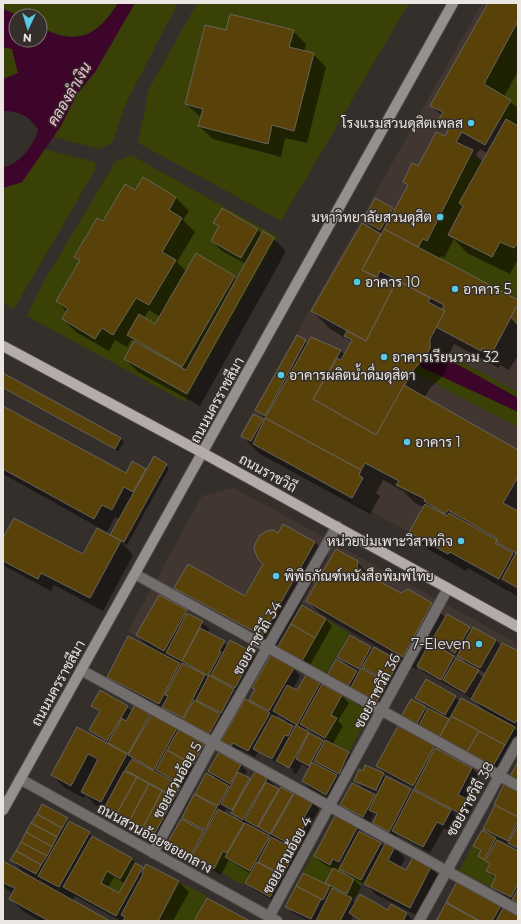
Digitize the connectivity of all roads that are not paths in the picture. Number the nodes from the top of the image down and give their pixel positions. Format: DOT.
graph roads {
  1 [pos="453,3"];
  2 [pos="3,346"];
  3 [pos="203,452"];
  4 [pos="337,526"];
  5 [pos="134,574"];
  6 [pos="448,588"];
  7 [pos="518,627"];
  8 [pos="268,648"];
  9 [pos="82,670"];
  10 [pos="382,711"];
  11 [pos="214,742"];
  12 [pos="518,742"];
  13 [pos="499,776"];
  14 [pos="20,780"];
  15 [pos="518,786"];
  16 [pos="330,806"];
  17 [pos="3,810"];
  18 [pos="153,853"];
  19 [pos="447,871"];
  20 [pos="518,910"];
  21 [pos="273,919"];
  22 [pos="419,921"];
  1 -- 3 [label="main road, ถนนนครราชสีมา"];
  2 -- 3 [label="main road, ถนนราชวิถี"];
  3 -- 4 [label="main road, ถนนราชวิถี"];
  3 -- 5 [label="main road, ถนนนครราชสีมา"];
  4 -- 6 [label="main road, ถนนราชวิถี"];
  4 -- 8 [label="street, ซอยราชวิถี 34"];
  5 -- 8 [label="street"];
  5 -- 9 [label="main road, ถนนนครราชสีมา"];
  6 -- 7 [label="main road, ถนนราชวิถี"];
  6 -- 10 [label="street, ซอยราชวิถี 36"];
  8 -- 10 [label="street"];
  8 -- 11 [label="street, ซอยราชวิถี 34"];
  9 -- 11 [label="street"];
  9 -- 14 [label="main road, ถนนนครราชสีมา"];
  10 -- 13 [label="street"];
  10 -- 16 [label="street, ซอยราชวิถี 36"];
  11 -- 16 [label="street"];
  11 -- 18 [label="street, ซอยสวนอ้อย 5"];
  12 -- 13 [label="street, ซอยราชวิถี 38"];
  13 -- 15 [label="street"];
  13 -- 19 [label="street, ซอยราชวิถี 38"];
  14 -- 17 [label="main road, ถนนนครราชสีมา"];
  14 -- 18 [label="street, ถนนสวนอ้อยซอยกลาง"];
  16 -- 19 [label="street"];
  16 -- 21 [label="street, ซอยสวนอ้อย 4"];
  18 -- 21 [label="street, ถนนสวนอ้อยซอยกลาง"];
  19 -- 20 [label="street"];
  19 -- 22 [label="street, ซอยราชวิถี 38"];
}
